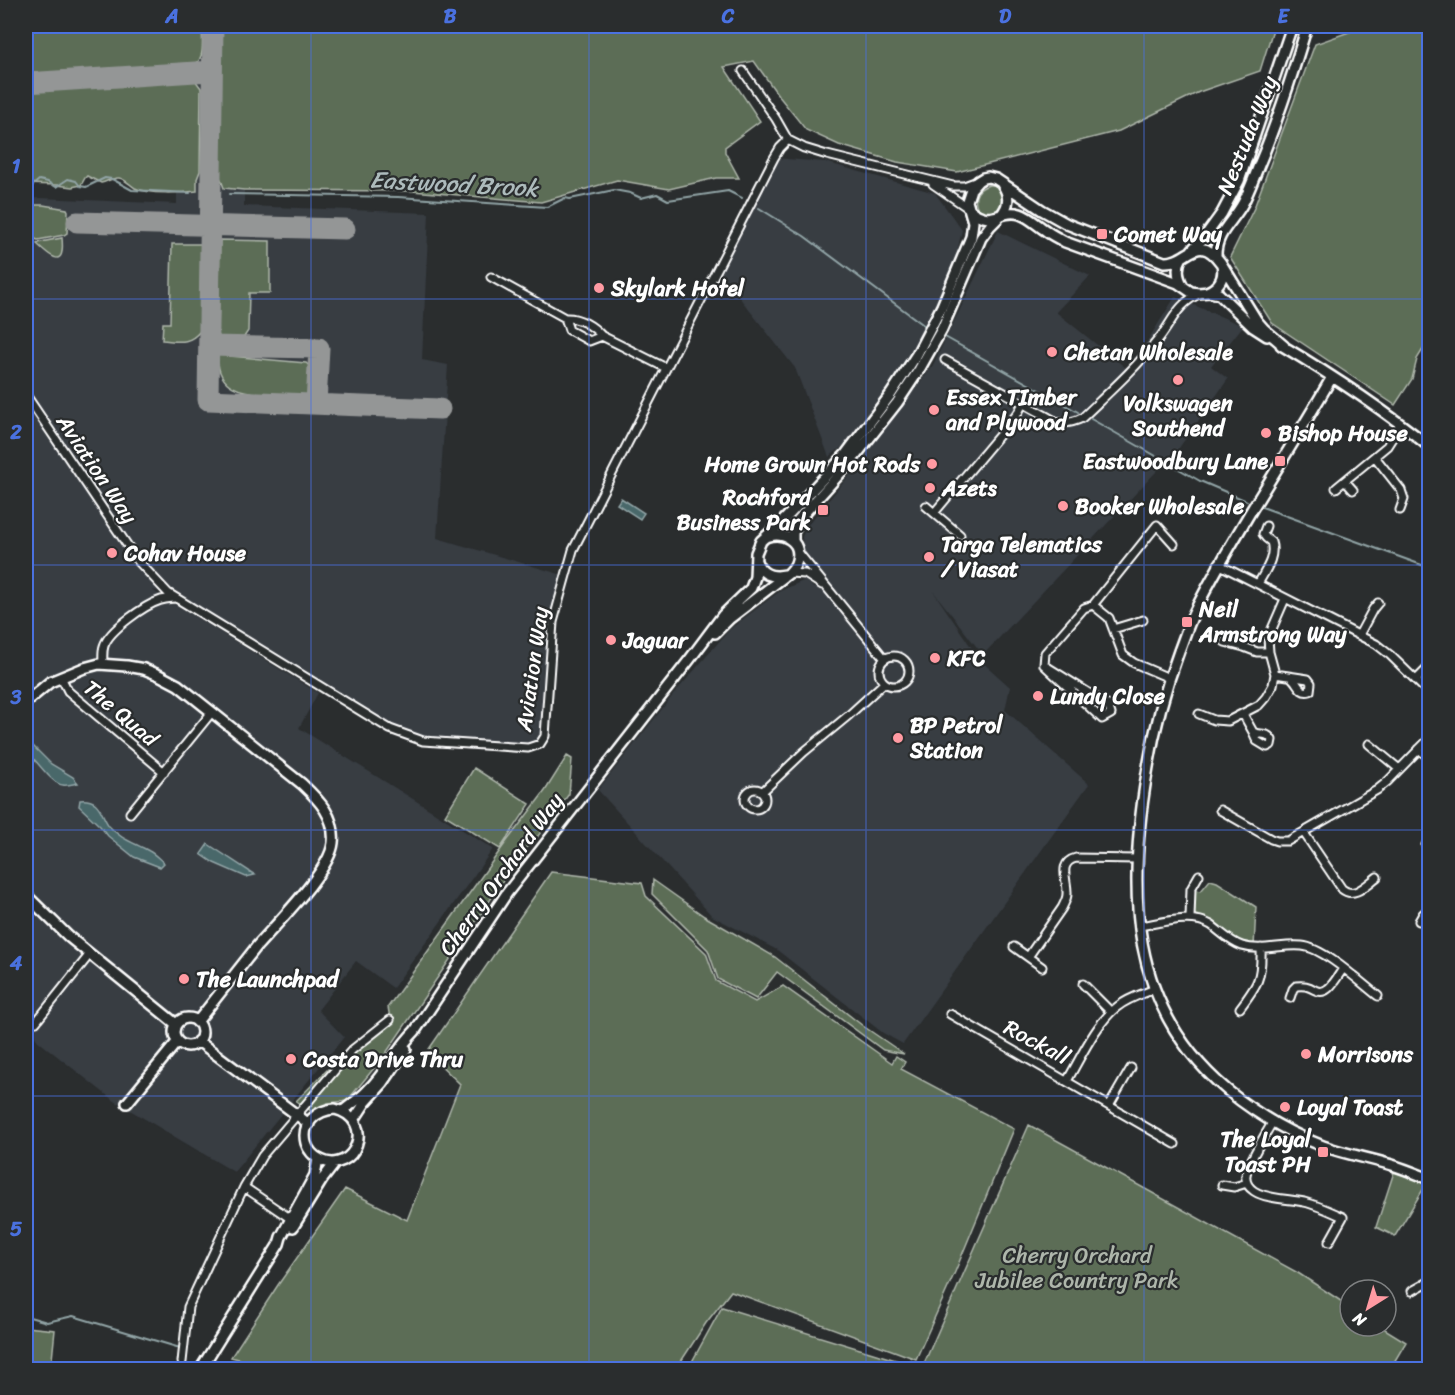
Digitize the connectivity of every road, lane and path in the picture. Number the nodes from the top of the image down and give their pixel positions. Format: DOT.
graph roads {
  1 [pos="1292,26"];
  2 [pos="1307,26"];
  3 [pos="743,71"];
  4 [pos="788,140"];
  5 [pos="999,180"];
  6 [pos="927,181"];
  7 [pos="978,181"];
  8 [pos="970,210"];
  9 [pos="1000,217"];
  10 [pos="1192,250"];
  11 [pos="1182,257"];
  12 [pos="1218,259"];
  13 [pos="491,277"];
  14 [pos="1183,286"];
  15 [pos="1204,293"];
  16 [pos="1181,306"];
  17 [pos="565,318"];
  18 [pos="602,336"];
  19 [pos="1284,346"];
  20 [pos="945,360"];
  21 [pos="666,368"];
  22 [pos="1332,377"];
  23 [pos="26,395"];
  24 [pos="1023,402"];
  25 [pos="1401,424"];
  26 [pos="1430,447"];
  27 [pos="1375,457"];
  28 [pos="1345,481"];
  29 [pos="1336,488"];
  30 [pos="1353,490"];
  31 [pos="926,506"];
  32 [pos="1400,510"];
  33 [pos="934,513"];
  34 [pos="1266,526"];
  35 [pos="960,536"];
  36 [pos="765,537"];
  37 [pos="793,542"];
  38 [pos="1174,544"];
  39 [pos="798,552"];
  40 [pos="756,559"];
  41 [pos="1218,564"];
  42 [pos="787,574"];
  43 [pos="1258,584"];
  44 [pos="827,588"];
  45 [pos="175,598"];
  46 [pos="1286,599"];
  47 [pos="1378,603"];
  48 [pos="1093,605"];
  49 [pos="1143,620"];
  50 [pos="1113,629"];
  51 [pos="1359,635"];
  52 [pos="1225,642"];
  53 [pos="1269,652"];
  54 [pos="690,659"];
  55 [pos="885,659"];
  56 [pos="103,665"];
  57 [pos="1044,665"];
  58 [pos="1430,666"];
  59 [pos="1275,674"];
  60 [pos="61,677"];
  61 [pos="1291,677"];
  62 [pos="1169,678"];
  63 [pos="1416,680"];
  64 [pos="884,683"];
  65 [pos="1430,694"];
  66 [pos="26,702"];
  67 [pos="212,712"];
  68 [pos="1199,714"];
  69 [pos="1243,714"];
  70 [pos="1253,732"];
  71 [pos="1430,738"];
  72 [pos="1369,744"];
  73 [pos="1419,749"];
  74 [pos="1430,759"];
  75 [pos="1399,770"];
  76 [pos="164,772"];
  77 [pos="762,792"];
  78 [pos="1220,810"];
  79 [pos="130,813"];
  80 [pos="1304,832"];
  81 [pos="1137,859"];
  82 [pos="1199,875"];
  83 [pos="1377,877"];
  84 [pos="26,897"];
  85 [pos="1430,908"];
  86 [pos="1190,918"];
  87 [pos="1419,921"];
  88 [pos="1139,926"];
  89 [pos="1014,947"];
  90 [pos="1261,948"];
  91 [pos="90,954"];
  92 [pos="1028,957"];
  93 [pos="1042,967"];
  94 [pos="1343,969"];
  95 [pos="1083,984"];
  96 [pos="1155,989"];
  97 [pos="1378,996"];
  98 [pos="1290,998"];
  99 [pos="1240,1008"];
  100 [pos="1111,1012"];
  101 [pos="950,1014"];
  102 [pos="390,1020"];
  103 [pos="36,1022"];
  104 [pos="197,1022"];
  105 [pos="176,1024"];
  106 [pos="415,1031"];
  107 [pos="198,1041"];
  108 [pos="177,1042"];
  109 [pos="1131,1068"];
  110 [pos="1067,1082"];
  111 [pos="127,1103"];
  112 [pos="1109,1106"];
  113 [pos="343,1112"];
  114 [pos="296,1114"];
  115 [pos="354,1120"];
  116 [pos="1273,1121"];
  117 [pos="309,1124"];
  118 [pos="1175,1144"];
  119 [pos="318,1159"];
  120 [pos="335,1163"];
  121 [pos="1430,1179"];
  122 [pos="1247,1183"];
  123 [pos="1222,1185"];
  124 [pos="244,1187"];
  125 [pos="291,1218"];
  126 [pos="1329,1242"];
  127 [pos="279,1244"];
  128 [pos="1430,1281"];
  129 [pos="1412,1291"];
  130 [pos="182,1362"];
  131 [pos="200,1370"];
  1 -- 10 [label="main road, Nestuda Way"];
  2 -- 12 [label="main road, Nestuda Way"];
  3 -- 4 [label="street"];
  4 -- 6 [label="street"];
  4 -- 21 [label="street, Aviation Way"];
  5 -- 7 [label="main road"];
  5 -- 9 [label="main road"];
  5 -- 11 [label="main road"];
  6 -- 7 [label="street"];
  6 -- 8 [label="street"];
  7 -- 8 [label="main road"];
  8 -- 9 [label="main road"];
  8 -- 36 [label="main road, Cherry Orchard Way"];
  9 -- 14 [label="main road"];
  9 -- 37 [label="main road"];
  10 -- 11 [label="main road"];
  10 -- 12 [label="main road"];
  11 -- 14 [label="main road"];
  12 -- 15 [label="main road"];
  12 -- 19 [label="main road"];
  13 -- 17 [label="street"];
  14 -- 15 [label="main road"];
  14 -- 16 [label="street"];
  15 -- 16 [label="street"];
  15 -- 19 [label="main road"];
  16 -- 24 [label="street"];
  17 -- 18 [label="street"];
  17 -- 18 [label="street"];
  18 -- 21 [label="street"];
  19 -- 22 [label="main road"];
  20 -- 24 [label="street"];
  21 -- 45 [label="street, Aviation Way"];
  22 -- 25 [label="main road"];
  22 -- 41 [label="main road"];
  23 -- 45 [label="street, Aviation Way"];
  24 -- 33 [label="street"];
  25 -- 26 [label="main road"];
  25 -- 27 [label="street"];
  27 -- 28 [label="street"];
  27 -- 32 [label="street"];
  28 -- 29 [label="street"];
  28 -- 30 [label="street"];
  31 -- 33 [label="street"];
  33 -- 35 [label="street"];
  34 -- 43 [label="street"];
  36 -- 37 [label="main road"];
  36 -- 40 [label="main road, Cherry Orchard Way"];
  37 -- 39 [label="main road"];
  38 -- 48 [label="street"];
  39 -- 42 [label="main road, Cherry Orchard Way"];
  39 -- 44 [label="street"];
  40 -- 42 [label="main road"];
  40 -- 54 [label="main road, Cherry Orchard Way"];
  41 -- 43 [label="street"];
  41 -- 62 [label="main road"];
  42 -- 44 [label="street"];
  42 -- 54 [label="main road, Cherry Orchard Way"];
  43 -- 46 [label="street"];
  44 -- 55 [label="street"];
  45 -- 56 [label="street"];
  46 -- 51 [label="street"];
  46 -- 53 [label="street"];
  47 -- 51 [label="street"];
  48 -- 50 [label="street"];
  48 -- 57 [label="street"];
  49 -- 50 [label="street"];
  50 -- 62 [label="street"];
  51 -- 63 [label="street"];
  52 -- 53 [label="street"];
  53 -- 59 [label="street"];
  54 -- 106 [label="main road, Cherry Orchard Way"];
  55 -- 64 [label="street"];
  55 -- 64 [label="street"];
  56 -- 60 [label="main road"];
  56 -- 67 [label="main road"];
  57 -- 57 [label="street"];
  58 -- 63 [label="street"];
  59 -- 61 [label="street"];
  59 -- 69 [label="street"];
  60 -- 66 [label="main road"];
  60 -- 76 [label="street, The Quad"];
  62 -- 81 [label="main road"];
  63 -- 65 [label="street"];
  64 -- 77 [label="street"];
  67 -- 76 [label="street, The Quad"];
  67 -- 104 [label="main road"];
  68 -- 69 [label="street"];
  69 -- 70 [label="street"];
  71 -- 73 [label="street"];
  72 -- 75 [label="street"];
  73 -- 74 [label="street"];
  73 -- 75 [label="street"];
  75 -- 80 [label="street"];
  76 -- 79 [label="street, The Quad"];
  78 -- 80 [label="street"];
  80 -- 83 [label="street"];
  81 -- 88 [label="main road"];
  81 -- 92 [label="street"];
  82 -- 86 [label="street"];
  84 -- 91 [label="main road"];
  85 -- 87 [label="street"];
  86 -- 88 [label="street"];
  86 -- 90 [label="street"];
  88 -- 96 [label="main road"];
  89 -- 92 [label="street"];
  90 -- 94 [label="street"];
  90 -- 99 [label="street"];
  91 -- 103 [label="street"];
  91 -- 105 [label="main road"];
  92 -- 93 [label="street"];
  94 -- 97 [label="street"];
  94 -- 98 [label="street"];
  95 -- 100 [label="street"];
  96 -- 100 [label="street, Rockall"];
  96 -- 116 [label="main road"];
  100 -- 110 [label="street, Rockall"];
  101 -- 110 [label="street, Rockall"];
  102 -- 114 [label="street"];
  104 -- 105 [label="main road"];
  104 -- 107 [label="main road"];
  105 -- 108 [label="main road"];
  106 -- 113 [label="main road, Cherry Orchard Way"];
  106 -- 115 [label="main road"];
  107 -- 108 [label="main road"];
  107 -- 114 [label="main road"];
  108 -- 111 [label="main road"];
  109 -- 112 [label="street"];
  110 -- 112 [label="street"];
  112 -- 118 [label="street"];
  113 -- 115 [label="main road"];
  113 -- 117 [label="main road"];
  114 -- 117 [label="main road"];
  114 -- 124 [label="street"];
  115 -- 120 [label="main road"];
  116 -- 121 [label="main road"];
  116 -- 122 [label="street"];
  117 -- 119 [label="main road"];
  119 -- 120 [label="main road"];
  119 -- 125 [label="main road"];
  120 -- 127 [label="main road"];
  122 -- 123 [label="street"];
  122 -- 126 [label="street"];
  124 -- 125 [label="street"];
  124 -- 130 [label="street"];
  125 -- 127 [label="main road"];
  127 -- 131 [label="main road"];
  128 -- 129 [label="street"];
}
